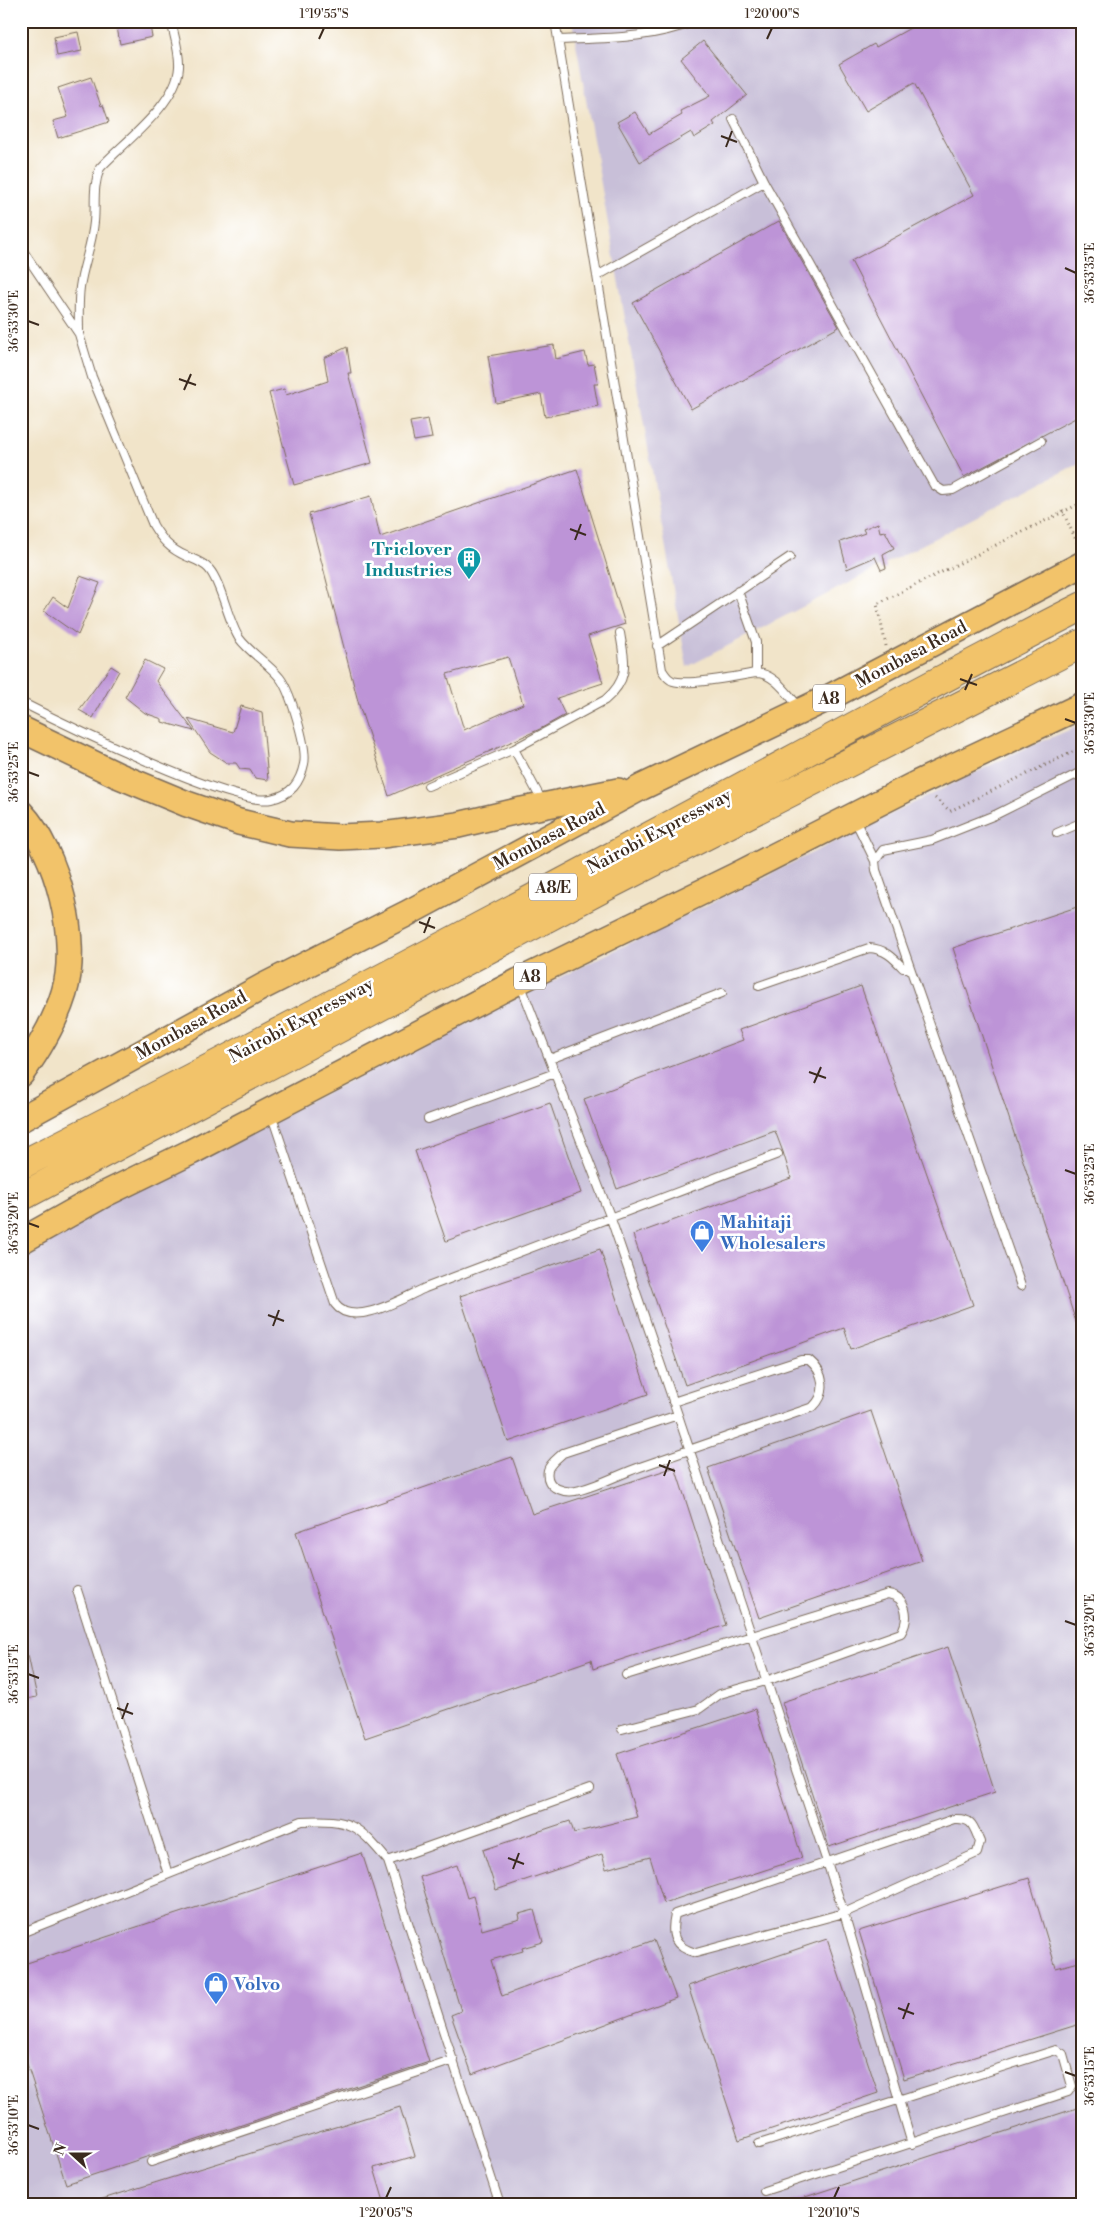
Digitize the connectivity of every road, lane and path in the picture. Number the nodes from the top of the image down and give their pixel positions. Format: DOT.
graph roads {
  1 [pos="171,21"];
  2 [pos="555,21"];
  3 [pos="695,21"];
  4 [pos="558,40"];
  5 [pos="21,70"];
  6 [pos="21,91"];
  7 [pos="732,119"];
  8 [pos="764,182"];
  9 [pos="21,248"];
  10 [pos="597,276"];
  11 [pos="79,334"];
  12 [pos="1041,441"];
  13 [pos="1083,502"];
  14 [pos="1062,510"];
  15 [pos="1083,552"];
  16 [pos="790,557"];
  17 [pos="1083,564"];
  18 [pos="738,591"];
  19 [pos="1083,606"];
  20 [pos="620,634"];
  21 [pos="1083,643"];
  22 [pos="657,646"];
  23 [pos="890,666"];
  24 [pos="756,673"];
  25 [pos="21,702"];
  26 [pos="1083,705"];
  27 [pos="803,711"];
  28 [pos="21,729"];
  29 [pos="1083,747"];
  30 [pos="514,748"];
  31 [pos="1083,771"];
  32 [pos="918,783"];
  33 [pos="428,786"];
  34 [pos="642,787"];
  35 [pos="544,805"];
  36 [pos="21,813"];
  37 [pos="853,816"];
  38 [pos="1083,822"];
  39 [pos="1057,833"];
  40 [pos="875,861"];
  41 [pos="910,968"];
  42 [pos="519,981"];
  43 [pos="759,986"];
  44 [pos="722,993"];
  45 [pos="550,1059"];
  46 [pos="555,1073"];
  47 [pos="21,1074"];
  48 [pos="270,1111"];
  49 [pos="428,1118"];
  50 [pos="21,1119"];
  51 [pos="778,1154"];
  52 [pos="21,1165"];
  53 [pos="21,1197"];
  54 [pos="610,1216"];
  55 [pos="21,1241"];
  56 [pos="1021,1286"];
  57 [pos="673,1402"];
  58 [pos="678,1416"];
  59 [pos="689,1450"];
  60 [pos="78,1590"];
  61 [pos="751,1636"];
  62 [pos="626,1674"];
  63 [pos="766,1681"];
  64 [pos="622,1729"];
  65 [pos="590,1789"];
  66 [pos="388,1861"];
  67 [pos="827,1863"];
  68 [pos="168,1874"];
  69 [pos="844,1913"];
  70 [pos="21,1933"];
  71 [pos="454,2060"];
  72 [pos="898,2098"];
  73 [pos="759,2144"];
  74 [pos="912,2144"];
  75 [pos="151,2162"];
  76 [pos="764,2191"];
  77 [pos="500,2205"];
  1 -- 11 [label="lane"];
  2 -- 4 [label="lane"];
  3 -- 4 [label="lane"];
  4 -- 10 [label="lane"];
  5 -- 6 [label="lane"];
  7 -- 8 [label="lane"];
  8 -- 10 [label="lane"];
  8 -- 12 [label="lane"];
  9 -- 11 [label="lane"];
  10 -- 22 [label="lane"];
  11 -- 25 [label="lane"];
  13 -- 14 [label="path"];
  14 -- 15 [label="path"];
  14 -- 23 [label="path"];
  16 -- 18 [label="lane"];
  17 -- 23 [label="highway, Mombasa Road / A8"];
  18 -- 22 [label="lane"];
  18 -- 24 [label="lane"];
  19 -- 52 [label="highway, Nairobi Expressway / A8/E"];
  20 -- 30 [label="lane"];
  21 -- 53 [label="highway, Nairobi Expressway / A8/E"];
  22 -- 24 [label="lane"];
  23 -- 27 [label="highway, Mombasa Road / A8"];
  24 -- 27 [label="lane"];
  26 -- 32 [label="highway, A8"];
  27 -- 34 [label="highway, Mombasa Road / A8"];
  28 -- 35 [label="highway"];
  29 -- 32 [label="path"];
  30 -- 33 [label="lane"];
  30 -- 35 [label="lane"];
  31 -- 40 [label="lane"];
  32 -- 37 [label="highway, A8"];
  34 -- 35 [label="highway"];
  34 -- 50 [label="highway, Mombasa Road / A8"];
  36 -- 47 [label="highway"];
  37 -- 40 [label="lane"];
  37 -- 42 [label="highway, A8"];
  38 -- 39 [label="lane"];
  40 -- 41 [label="lane"];
  41 -- 43 [label="lane"];
  41 -- 56 [label="lane"];
  42 -- 45 [label="lane"];
  42 -- 48 [label="highway, A8"];
  44 -- 45 [label="lane"];
  45 -- 46 [label="lane"];
  46 -- 49 [label="lane"];
  46 -- 54 [label="lane"];
  48 -- 54 [label="lane"];
  48 -- 55 [label="highway, A8"];
  51 -- 54 [label="lane"];
  54 -- 57 [label="lane"];
  57 -- 58 [label="lane"];
  57 -- 59 [label="lane"];
  58 -- 59 [label="lane"];
  58 -- 59 [label="lane"];
  59 -- 61 [label="lane"];
  60 -- 68 [label="lane"];
  61 -- 62 [label="lane"];
  61 -- 63 [label="lane"];
  61 -- 63 [label="lane"];
  63 -- 64 [label="lane"];
  63 -- 67 [label="lane"];
  65 -- 66 [label="lane"];
  66 -- 68 [label="lane"];
  66 -- 71 [label="lane"];
  67 -- 69 [label="lane"];
  67 -- 69 [label="lane"];
  67 -- 69 [label="lane"];
  68 -- 70 [label="lane"];
  69 -- 72 [label="lane"];
  71 -- 75 [label="lane"];
  71 -- 77 [label="lane"];
  72 -- 73 [label="lane"];
  72 -- 74 [label="lane"];
  72 -- 74 [label="lane"];
  74 -- 76 [label="lane"];
}
